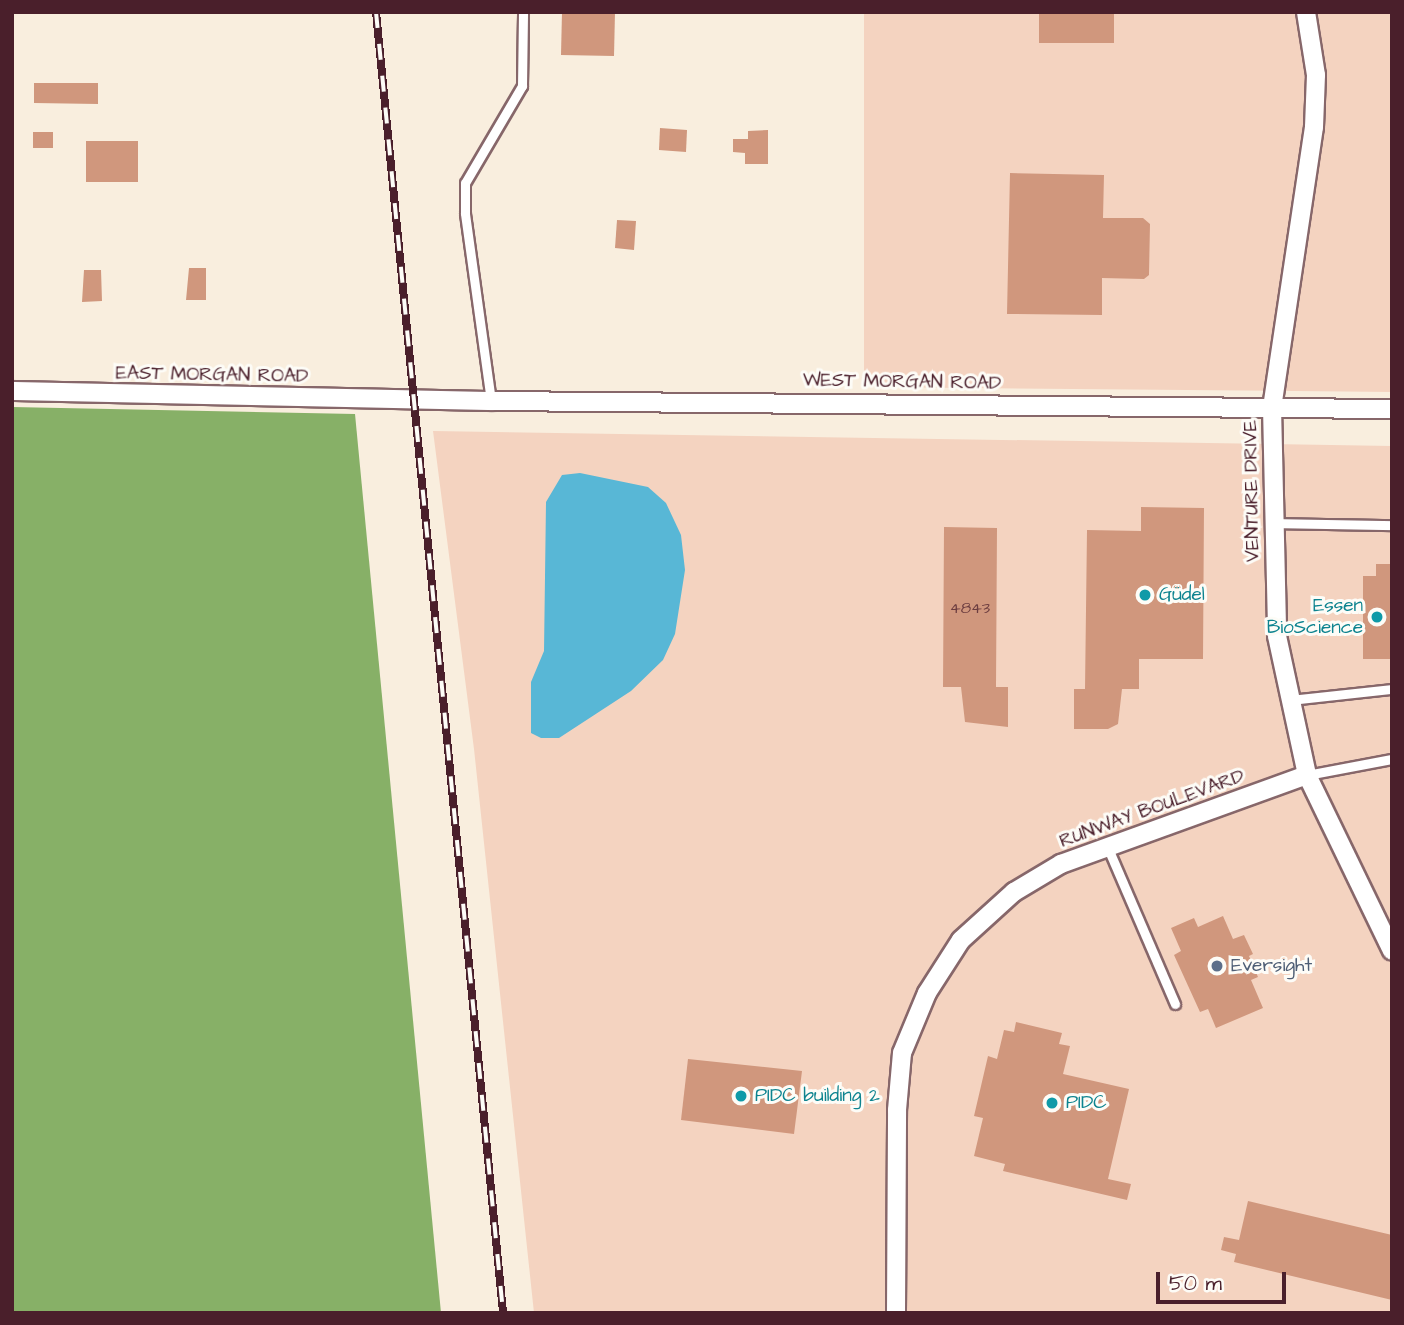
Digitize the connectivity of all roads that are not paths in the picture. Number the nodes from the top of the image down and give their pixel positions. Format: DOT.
graph roads {
  1 [pos="523,12"];
  2 [pos="1306,12"];
  3 [pos="12,391"];
  4 [pos="411,398"];
  5 [pos="491,401"];
  6 [pos="1272,407"];
  7 [pos="1392,409"];
  8 [pos="1272,523"];
  9 [pos="1392,525"];
  10 [pos="1392,689"];
  11 [pos="1290,700"];
  12 [pos="1392,758"];
  13 [pos="1307,775"];
  14 [pos="1107,846"];
  15 [pos="1392,951"];
  16 [pos="1175,1004"];
  17 [pos="896,1313"];
  1 -- 5 [label="lane"];
  2 -- 6 [label="street, VENTURE DRIVE"];
  3 -- 4 [label="street, EAST MORGAN ROAD"];
  4 -- 5 [label="street, WEST MORGAN ROAD"];
  5 -- 6 [label="street, WEST MORGAN ROAD"];
  6 -- 7 [label="street, WEST MORGAN ROAD"];
  6 -- 8 [label="street, VENTURE DRIVE"];
  8 -- 9 [label="lane"];
  8 -- 11 [label="street, VENTURE DRIVE"];
  10 -- 11 [label="lane"];
  11 -- 13 [label="street, VENTURE DRIVE"];
  12 -- 13 [label="lane"];
  13 -- 14 [label="street, RUNWAY BOULEVARD"];
  13 -- 15 [label="street, VENTURE DRIVE"];
  14 -- 16 [label="lane"];
  14 -- 17 [label="street, RUNWAY BOULEVARD"];
}
